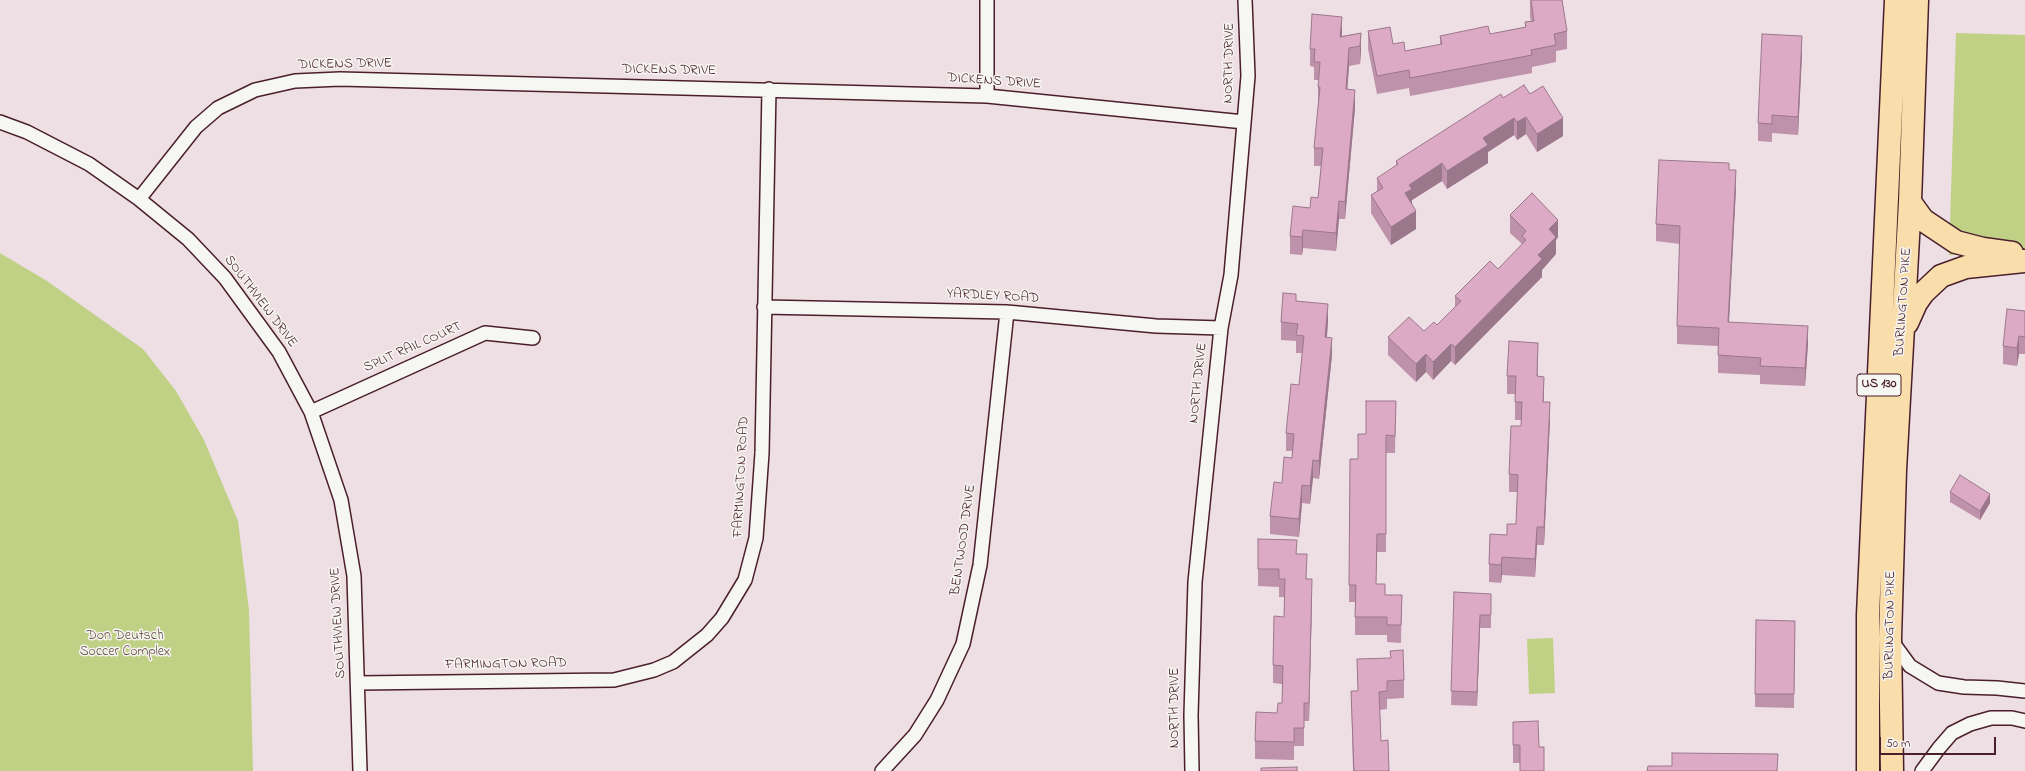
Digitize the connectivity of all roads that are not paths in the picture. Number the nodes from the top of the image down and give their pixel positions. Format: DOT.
graph roads {
  1 [pos="987,0"];
  2 [pos="1245,0"];
  3 [pos="1896,0"];
  4 [pos="1917,0"];
  5 [pos="769,90"];
  6 [pos="987,96"];
  7 [pos="0,122"];
  8 [pos="1244,122"];
  9 [pos="139,199"];
  10 [pos="1910,202"];
  11 [pos="2025,254"];
  12 [pos="2025,260"];
  13 [pos="764,307"];
  14 [pos="1007,312"];
  15 [pos="1221,328"];
  16 [pos="533,338"];
  17 [pos="1901,340"];
  18 [pos="311,412"];
  19 [pos="1890,638"];
  20 [pos="358,683"];
  21 [pos="2025,691"];
  22 [pos="2025,722"];
  23 [pos="360,771"];
  24 [pos="882,771"];
  25 [pos="1192,771"];
  26 [pos="1868,771"];
  27 [pos="1892,771"];
  28 [pos="1922,771"];
  1 -- 6 [label="street"];
  2 -- 8 [label="street, NORTH DRIVE"];
  3 -- 26 [label="highway, BURLINGTON PIKE / US 130"];
  4 -- 10 [label="highway, BURLINGTON PIKE / US 130"];
  5 -- 6 [label="street, DICKENS DRIVE"];
  5 -- 9 [label="street, DICKENS DRIVE"];
  5 -- 13 [label="street, FARMINGTON ROAD"];
  6 -- 8 [label="street, DICKENS DRIVE"];
  7 -- 9 [label="street, SOUTHVIEW DRIVE"];
  8 -- 15 [label="street, NORTH DRIVE"];
  9 -- 18 [label="street, SOUTHVIEW DRIVE"];
  10 -- 11 [label="highway"];
  10 -- 17 [label="highway, BURLINGTON PIKE / US 130"];
  12 -- 17 [label="highway"];
  13 -- 14 [label="street, YARDLEY ROAD"];
  13 -- 20 [label="street, FARMINGTON ROAD"];
  14 -- 15 [label="street, YARDLEY ROAD"];
  14 -- 24 [label="street, BENTWOOD DRIVE"];
  15 -- 25 [label="street, NORTH DRIVE"];
  16 -- 18 [label="street, SPLIT RAIL COURT"];
  17 -- 19 [label="highway, BURLINGTON PIKE / US 130"];
  18 -- 20 [label="street, SOUTHVIEW DRIVE"];
  19 -- 21 [label="street"];
  19 -- 27 [label="highway, BURLINGTON PIKE / US 130"];
  20 -- 23 [label="street, SOUTHVIEW DRIVE"];
  22 -- 28 [label="street"];
}
